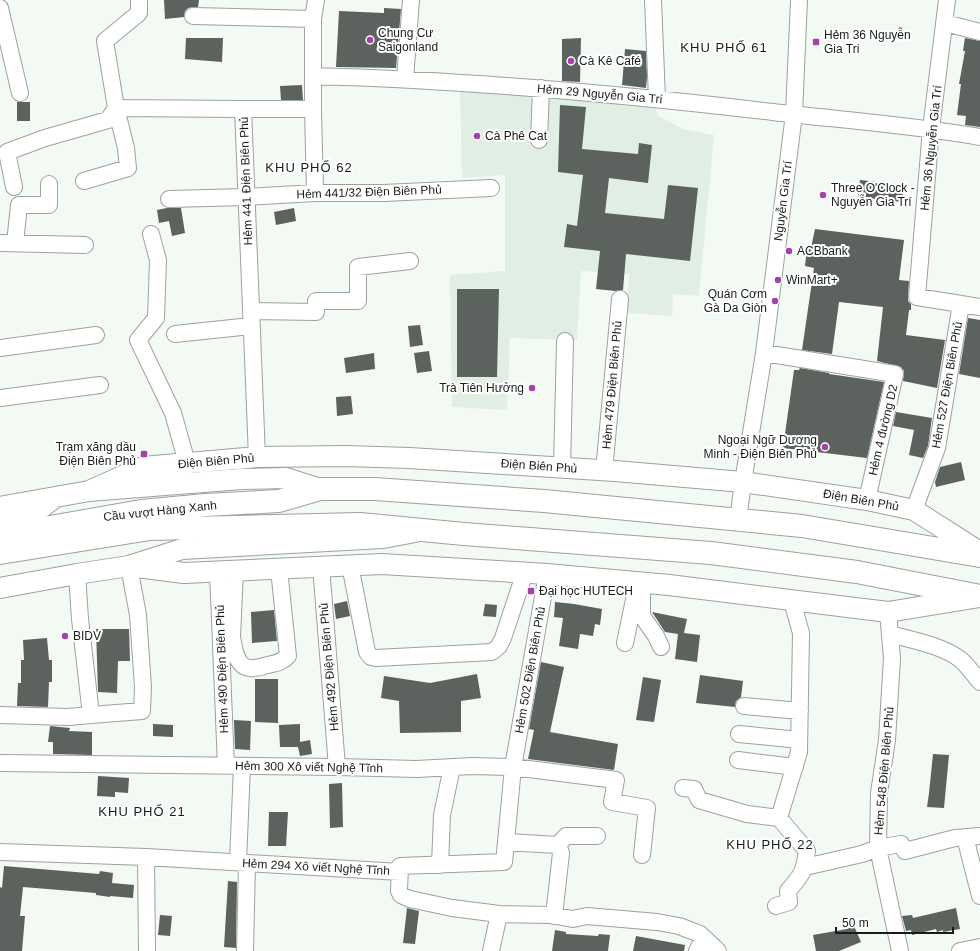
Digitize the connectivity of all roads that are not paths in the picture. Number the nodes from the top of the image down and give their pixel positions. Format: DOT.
graph roads {
  1 [pos="139,0"];
  2 [pos="316,0"];
  3 [pos="411,0"];
  4 [pos="649,0"];
  5 [pos="799,0"];
  6 [pos="947,0"];
  7 [pos="0,8"];
  8 [pos="193,16"];
  9 [pos="313,19"];
  10 [pos="945,23"];
  11 [pos="980,32"];
  12 [pos="313,76"];
  13 [pos="405,78"];
  14 [pos="541,88"];
  15 [pos="20,93"];
  16 [pos="657,99"];
  17 [pos="116,108"];
  18 [pos="243,109"];
  19 [pos="313,109"];
  20 [pos="794,114"];
  21 [pos="932,129"];
  22 [pos="980,137"];
  23 [pos="538,140"];
  24 [pos="84,181"];
  25 [pos="49,184"];
  26 [pos="14,187"];
  27 [pos="491,188"];
  28 [pos="315,193"];
  29 [pos="246,197"];
  30 [pos="168,199"];
  31 [pos="150,234"];
  32 [pos="8,243"];
  33 [pos="85,245"];
  34 [pos="410,262"];
  35 [pos="917,297"];
  36 [pos="620,299"];
  37 [pos="961,304"];
  38 [pos="980,307"];
  39 [pos="251,319"];
  40 [pos="175,334"];
  41 [pos="96,335"];
  42 [pos="565,341"];
  43 [pos="0,348"];
  44 [pos="764,353"];
  45 [pos="100,385"];
  46 [pos="0,398"];
  47 [pos="257,457"];
  48 [pos="187,463"];
  49 [pos="562,468"];
  50 [pos="604,471"];
  51 [pos="743,482"];
  52 [pos="320,489"];
  53 [pos="89,491"];
  54 [pos="56,496"];
  55 [pos="867,500"];
  56 [pos="0,507"];
  57 [pos="914,510"];
  58 [pos="738,520"];
  59 [pos="0,524"];
  60 [pos="426,530"];
  61 [pos="0,536"];
  62 [pos="980,552"];
  63 [pos="0,553"];
  64 [pos="980,556"];
  65 [pos="350,565"];
  66 [pos="129,566"];
  67 [pos="321,566"];
  68 [pos="280,569"];
  69 [pos="226,572"];
  70 [pos="525,572"];
  71 [pos="77,574"];
  72 [pos="548,574"];
  73 [pos="640,582"];
  74 [pos="0,588"];
  75 [pos="980,596"];
  76 [pos="792,601"];
  77 [pos="888,612"];
  78 [pos="890,634"];
  79 [pos="625,643"];
  80 [pos="661,647"];
  81 [pos="980,682"];
  82 [pos="744,706"];
  83 [pos="800,711"];
  84 [pos="91,714"];
  85 [pos="0,715"];
  86 [pos="739,734"];
  87 [pos="799,740"];
  88 [pos="738,760"];
  89 [pos="0,763"];
  90 [pos="226,766"];
  91 [pos="242,766"];
  92 [pos="337,767"];
  93 [pos="452,767"];
  94 [pos="513,767"];
  95 [pos="795,767"];
  96 [pos="683,788"];
  97 [pos="779,818"];
  98 [pos="597,836"];
  99 [pos="973,836"];
  100 [pos="506,842"];
  101 [pos="558,845"];
  102 [pos="878,848"];
  103 [pos="0,852"];
  104 [pos="642,855"];
  105 [pos="146,857"];
  106 [pos="242,863"];
  107 [pos="440,865"];
  108 [pos="805,867"];
  109 [pos="400,872"];
  110 [pos="980,893"];
  111 [pos="776,906"];
  112 [pos="499,914"];
  113 [pos="554,916"];
  114 [pos="700,944"];
  115 [pos="980,947"];
  116 [pos="147,951"];
  117 [pos="246,951"];
  118 [pos="491,951"];
  119 [pos="718,951"];
  120 [pos="900,951"];
  121 [pos="960,951"];
  1 -- 17 [label="street"];
  2 -- 9 [label="street"];
  3 -- 13 [label="street"];
  4 -- 16 [label="street"];
  5 -- 20 [label="street, Nguyễn Gia Trí"];
  6 -- 10 [label="street, Hẻm 36 Nguyễn Gia Trí"];
  7 -- 15 [label="street"];
  8 -- 9 [label="street"];
  9 -- 12 [label="street"];
  10 -- 11 [label="street"];
  10 -- 21 [label="street, Hẻm 36 Nguyễn Gia Trí"];
  12 -- 13 [label="street, Hẻm 29 Nguyễn Gia Trí"];
  12 -- 19 [label="street"];
  13 -- 14 [label="street, Hẻm 29 Nguyễn Gia Trí"];
  14 -- 16 [label="street, Hẻm 29 Nguyễn Gia Trí"];
  14 -- 23 [label="street"];
  16 -- 20 [label="street, Hẻm 29 Nguyễn Gia Trí"];
  17 -- 18 [label="street, Hẻm 441 Điện Biên Phủ"];
  17 -- 24 [label="street"];
  17 -- 26 [label="street"];
  18 -- 19 [label="street"];
  18 -- 29 [label="street, Hẻm 441 Điện Biên Phủ"];
  19 -- 28 [label="street"];
  20 -- 21 [label="street, Hẻm 29 Nguyễn Gia Trí"];
  20 -- 44 [label="street, Nguyễn Gia Trí"];
  21 -- 22 [label="street, Hẻm 29 Nguyễn Gia Trí"];
  21 -- 35 [label="street, Hẻm 36 Nguyễn Gia Trí"];
  25 -- 32 [label="street"];
  27 -- 28 [label="street, Hẻm 441/32 Điện Biên Phủ"];
  28 -- 29 [label="street, Hẻm 441/32 Điện Biên Phủ"];
  29 -- 30 [label="street, Hẻm 441/32 Điện Biên Phủ"];
  29 -- 39 [label="street, Hẻm 441 Điện Biên Phủ"];
  31 -- 48 [label="street"];
  32 -- 33 [label="street"];
  34 -- 39 [label="street"];
  35 -- 37 [label="street, Hẻm 527 Điện Biên Phủ"];
  36 -- 50 [label="street, Hẻm 479 Điện Biên Phủ"];
  37 -- 38 [label="street, Hẻm 527 Điện Biên Phủ"];
  37 -- 57 [label="street, Hẻm 527 Điện Biên Phủ"];
  39 -- 40 [label="street"];
  39 -- 47 [label="street, Hẻm 441 Điện Biên Phủ"];
  41 -- 43 [label="street"];
  42 -- 49 [label="street"];
  44 -- 51 [label="street, Nguyễn Gia Trí"];
  44 -- 55 [label="street, Hẻm 4 đường D2"];
  45 -- 46 [label="street"];
  47 -- 48 [label="main road, Điện Biên Phủ"];
  47 -- 49 [label="main road, Điện Biên Phủ"];
  48 -- 53 [label="main road, Điện Biên Phủ"];
  49 -- 50 [label="main road, Điện Biên Phủ"];
  50 -- 51 [label="main road, Điện Biên Phủ"];
  51 -- 55 [label="main road, Điện Biên Phủ"];
  51 -- 58 [label="street, Nguyễn Gia Trí"];
  52 -- 53 [label="main road, Điện Biên Phủ"];
  52 -- 58 [label="highway, Điện Biên Phủ"];
  52 -- 61 [label="highway, Cầu vượt Hàng Xanh"];
  53 -- 54 [label="main road, Điện Biên Phủ"];
  54 -- 56 [label="main road, Điện Biên Phủ"];
  54 -- 59 [label="main road"];
  55 -- 57 [label="main road, Điện Biên Phủ"];
  57 -- 62 [label="main road, Điện Biên Phủ"];
  58 -- 64 [label="highway, Điện Biên Phủ"];
  60 -- 63 [label="highway, Cầu vượt Hàng Xanh"];
  60 -- 66 [label="main road"];
  60 -- 75 [label="highway"];
  65 -- 67 [label="main road"];
  65 -- 70 [label="main road"];
  65 -- 70 [label="street"];
  66 -- 69 [label="main road"];
  66 -- 71 [label="main road"];
  66 -- 84 [label="street"];
  67 -- 68 [label="main road"];
  67 -- 92 [label="street, Hẻm 492 Điện Biên Phủ"];
  68 -- 69 [label="main road"];
  68 -- 69 [label="street"];
  69 -- 90 [label="street, Hẻm 490 Điện Biên Phủ"];
  70 -- 72 [label="main road"];
  71 -- 74 [label="main road"];
  71 -- 84 [label="street"];
  72 -- 73 [label="main road"];
  72 -- 94 [label="street, Hẻm 502 Điện Biên Phủ"];
  73 -- 76 [label="main road"];
  73 -- 79 [label="street"];
  73 -- 80 [label="street"];
  75 -- 77 [label="main road"];
  76 -- 77 [label="main road"];
  76 -- 83 [label="street"];
  77 -- 78 [label="street, Hẻm 548 Điện Biên Phủ"];
  78 -- 81 [label="street"];
  78 -- 102 [label="street, Hẻm 548 Điện Biên Phủ"];
  82 -- 83 [label="street"];
  83 -- 87 [label="street"];
  84 -- 85 [label="street"];
  86 -- 87 [label="street"];
  87 -- 95 [label="street"];
  88 -- 95 [label="street"];
  89 -- 90 [label="street, Hẻm 300 Xô viết Nghệ Tĩnh"];
  90 -- 91 [label="street, Hẻm 300 Xô viết Nghệ Tĩnh"];
  91 -- 92 [label="street, Hẻm 300 Xô viết Nghệ Tĩnh"];
  91 -- 106 [label="street"];
  92 -- 93 [label="street, Hẻm 300 Xô viết Nghệ Tĩnh"];
  93 -- 94 [label="street, Hẻm 300 Xô viết Nghệ Tĩnh"];
  93 -- 107 [label="street"];
  94 -- 100 [label="street, Hẻm 502 Điện Biên Phủ"];
  94 -- 104 [label="street, Hẻm 300 Xô viết Nghệ Tĩnh"];
  95 -- 97 [label="street"];
  96 -- 97 [label="street"];
  97 -- 108 [label="street"];
  98 -- 101 [label="street"];
  99 -- 102 [label="street"];
  99 -- 110 [label="street"];
  100 -- 101 [label="street"];
  100 -- 107 [label="street, Hẻm 502 Điện Biên Phủ"];
  101 -- 113 [label="street"];
  102 -- 108 [label="street"];
  102 -- 120 [label="street, Hẻm 548 Điện Biên Phủ"];
  103 -- 105 [label="street, Hẻm 294 Xô viết Nghệ Tĩnh"];
  105 -- 106 [label="street, Hẻm 294 Xô viết Nghệ Tĩnh"];
  105 -- 116 [label="street"];
  106 -- 109 [label="street, Hẻm 294 Xô viết Nghệ Tĩnh"];
  106 -- 117 [label="street"];
  107 -- 109 [label="street"];
  108 -- 111 [label="street"];
  109 -- 112 [label="street, Hẻm 294 Xô viết Nghệ Tĩnh"];
  112 -- 113 [label="street, Hẻm 294 Xô viết Nghệ Tĩnh"];
  112 -- 118 [label="street"];
  113 -- 114 [label="street, Hẻm 294 Xô viết Nghệ Tĩnh"];
  114 -- 119 [label="street, Hẻm 294 Xô viết Nghệ Tĩnh"];
  115 -- 121 [label="street"];
}
